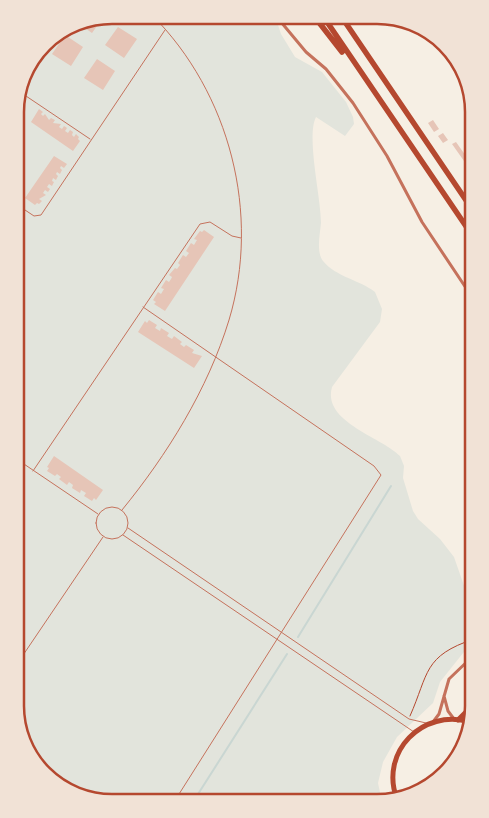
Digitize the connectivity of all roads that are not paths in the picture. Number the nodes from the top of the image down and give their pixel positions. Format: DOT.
graph roads {
  1 [pos="160,24"];
  2 [pos="283,24"];
  3 [pos="320,24"];
  4 [pos="328,24"];
  5 [pos="346,24"];
  6 [pos="165,29"];
  7 [pos="367,82"];
  8 [pos="25,95"];
  9 [pos="91,140"];
  10 [pos="465,199"];
  11 [pos="24,209"];
  12 [pos="465,225"];
  13 [pos="242,238"];
  14 [pos="465,286"];
  15 [pos="143,308"];
  16 [pos="215,357"];
  17 [pos="24,464"];
  18 [pos="34,471"];
  19 [pos="122,510"];
  20 [pos="98,514"];
  21 [pos="128,528"];
  22 [pos="123,535"];
  23 [pos="103,537"];
  24 [pos="283,633"];
  25 [pos="278,640"];
  26 [pos="24,654"];
  27 [pos="465,663"];
  28 [pos="444,696"];
  29 [pos="465,712"];
  30 [pos="456,719"];
  31 [pos="464,721"];
  32 [pos="431,722"];
  33 [pos="414,732"];
  34 [pos="396,792"];
  35 [pos="179,794"];
  1 -- 6 [label="lane"];
  2 -- 14 [label="street"];
  3 -- 7 [label="highway"];
  4 -- 7 [label="highway"];
  5 -- 10 [label="highway"];
  6 -- 9 [label="lane"];
  6 -- 13 [label="lane"];
  7 -- 12 [label="highway"];
  8 -- 9 [label="lane"];
  9 -- 11 [label="lane"];
  13 -- 15 [label="lane"];
  13 -- 16 [label="lane"];
  15 -- 16 [label="lane"];
  15 -- 18 [label="lane"];
  16 -- 19 [label="lane"];
  16 -- 24 [label="lane"];
  17 -- 18 [label="lane"];
  18 -- 20 [label="lane"];
  19 -- 20 [label="lane"];
  19 -- 21 [label="lane"];
  20 -- 23 [label="lane"];
  21 -- 22 [label="lane"];
  21 -- 24 [label="lane"];
  22 -- 23 [label="lane"];
  22 -- 25 [label="lane"];
  23 -- 26 [label="lane"];
  24 -- 25 [label="lane"];
  24 -- 32 [label="lane"];
  25 -- 33 [label="lane"];
  25 -- 35 [label="lane"];
  27 -- 28 [label="street"];
  28 -- 30 [label="street"];
  28 -- 32 [label="street"];
  29 -- 30 [label="main road"];
  30 -- 31 [label="main road"];
  30 -- 32 [label="main road"];
  32 -- 33 [label="main road"];
  33 -- 34 [label="main road"];
}
